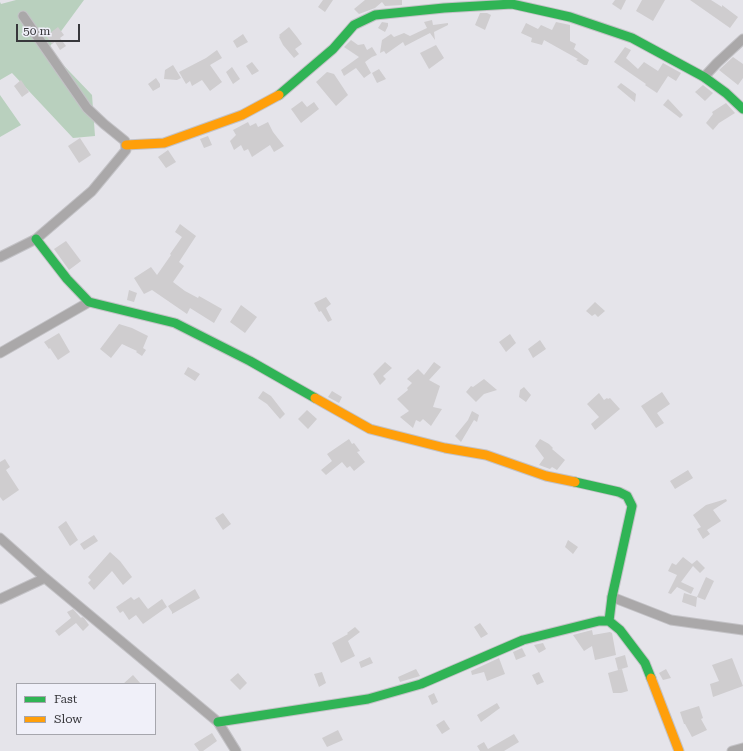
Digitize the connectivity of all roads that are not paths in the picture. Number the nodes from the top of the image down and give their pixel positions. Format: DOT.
graph roads {
  1 [pos="22,16"];
  2 [pos="743,39"];
  3 [pos="704,77"];
  4 [pos="743,109"];
  5 [pos="126,146"];
  6 [pos="36,239"];
  7 [pos="0,257"];
  8 [pos="89,302"];
  9 [pos="0,353"];
  10 [pos="0,538"];
  11 [pos="45,578"];
  12 [pos="612,597"];
  13 [pos="0,599"];
  14 [pos="609,621"];
  15 [pos="743,630"];
  16 [pos="218,722"];
  17 [pos="743,748"];
  18 [pos="236,751"];
  19 [pos="679,751"];
  20 [pos="732,751"];
  1 -- 5 [label="street"];
  2 -- 3 [label="street"];
  3 -- 4 [label="street"];
  3 -- 5 [label="street"];
  5 -- 6 [label="street"];
  6 -- 7 [label="street"];
  6 -- 8 [label="street"];
  8 -- 9 [label="street"];
  8 -- 12 [label="street"];
  10 -- 11 [label="street"];
  11 -- 13 [label="street"];
  11 -- 16 [label="street"];
  12 -- 14 [label="street"];
  12 -- 15 [label="street"];
  14 -- 16 [label="street"];
  14 -- 19 [label="street"];
  16 -- 18 [label="street"];
  17 -- 20 [label="street"];
}
